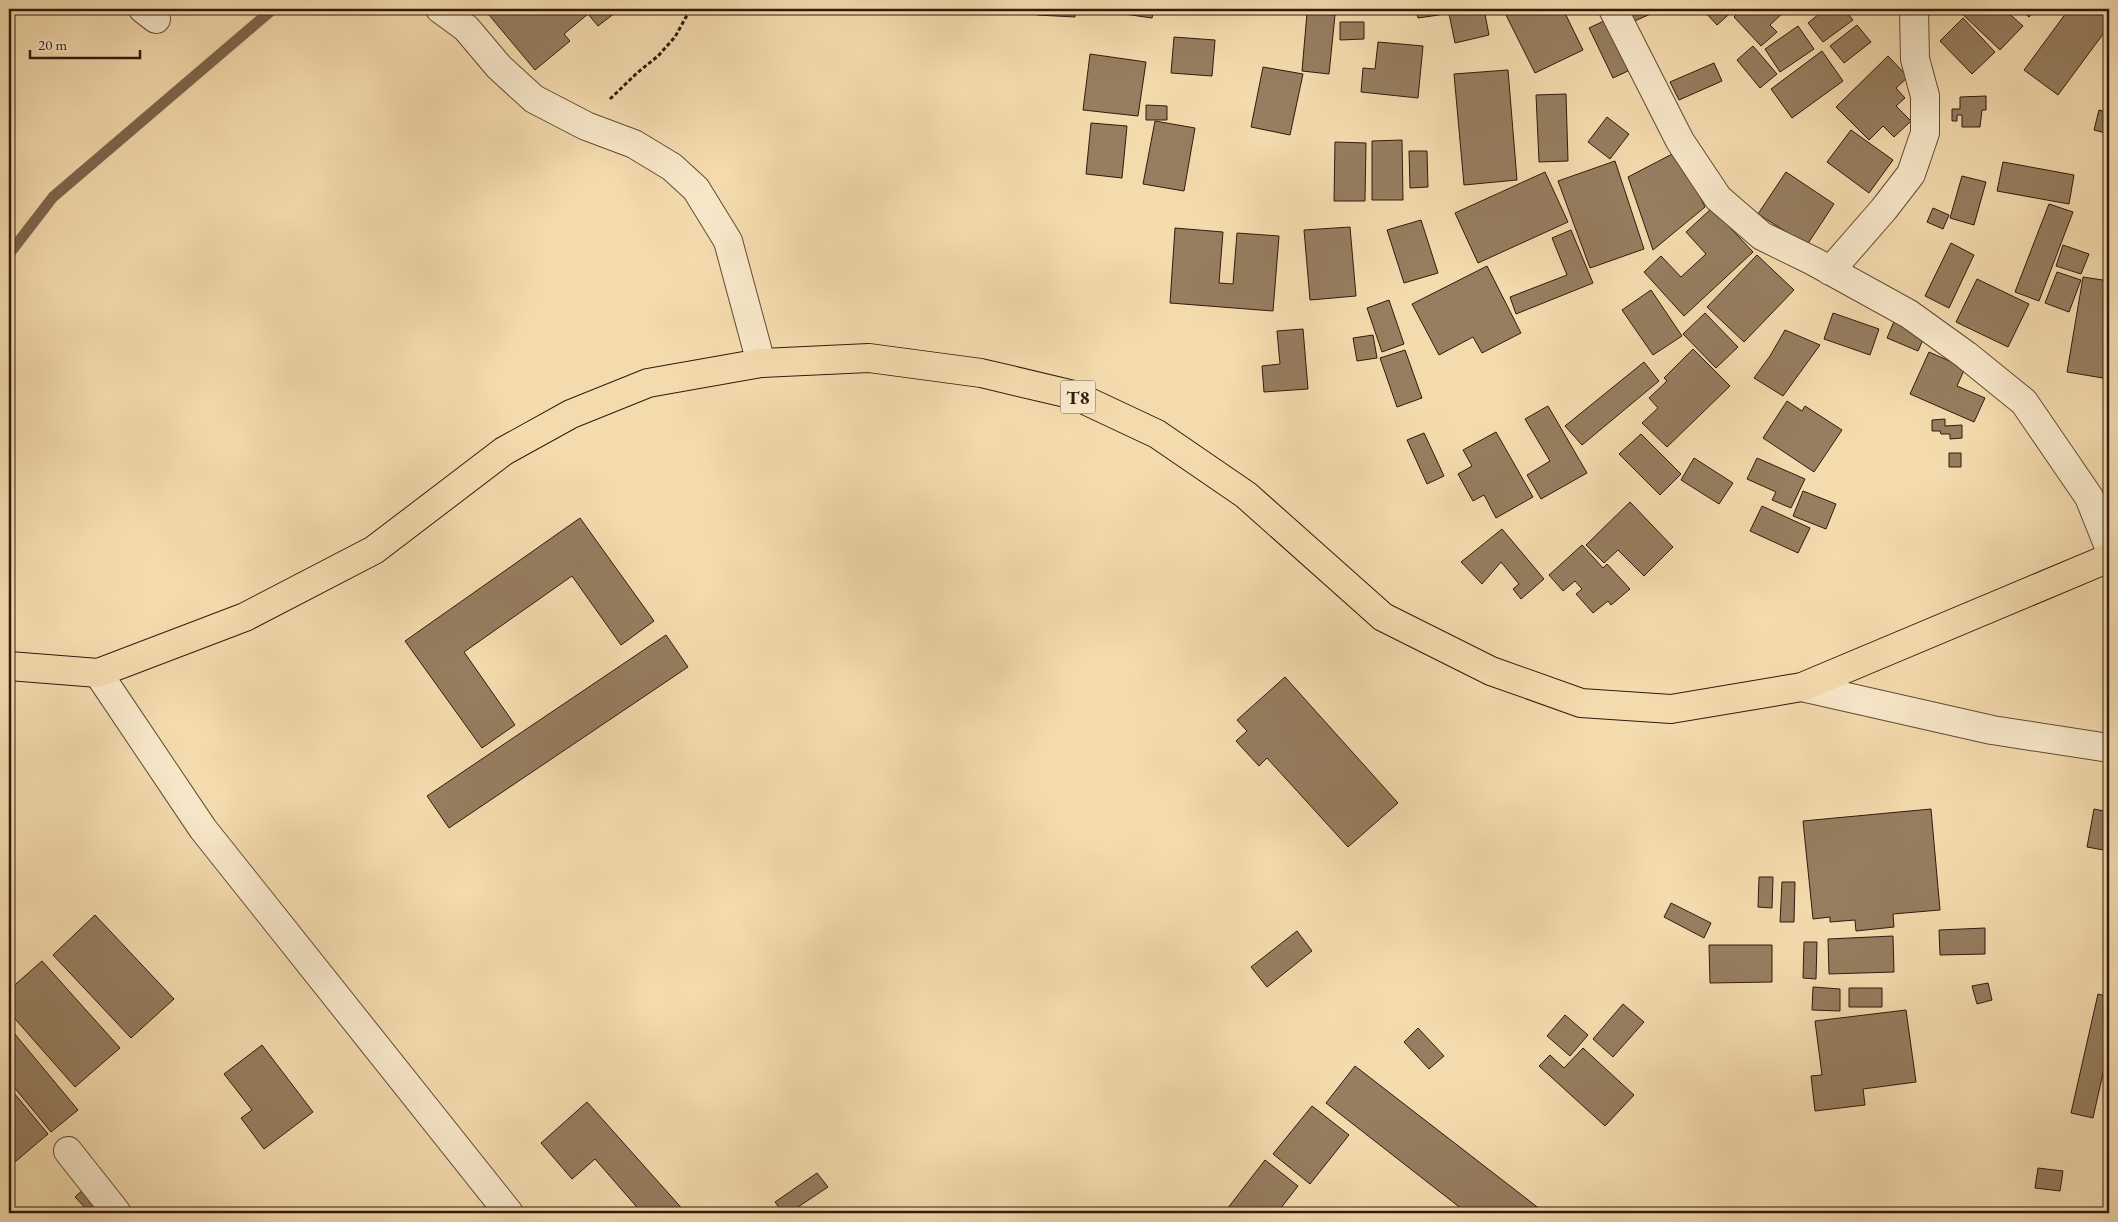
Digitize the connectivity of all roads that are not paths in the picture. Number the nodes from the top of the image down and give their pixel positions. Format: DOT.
graph roads {
  1 [pos="440,9"];
  2 [pos="1613,9"];
  3 [pos="1914,9"];
  4 [pos="1830,271"];
  5 [pos="760,363"];
  6 [pos="2109,547"];
  7 [pos="2109,558"];
  8 [pos="9,666"];
  9 [pos="98,672"];
  10 [pos="1802,686"];
  11 [pos="2109,748"];
  12 [pos="68,1151"];
  13 [pos="117,1213"];
  14 [pos="509,1213"];
  1 -- 5 [label="street"];
  2 -- 4 [label="street"];
  3 -- 4 [label="street"];
  4 -- 6 [label="street"];
  5 -- 9 [label="highway, T8"];
  5 -- 10 [label="highway, T8"];
  7 -- 10 [label="highway, T8"];
  8 -- 9 [label="highway, T8"];
  9 -- 14 [label="street"];
  10 -- 11 [label="street"];
  12 -- 13 [label="street"];
}
